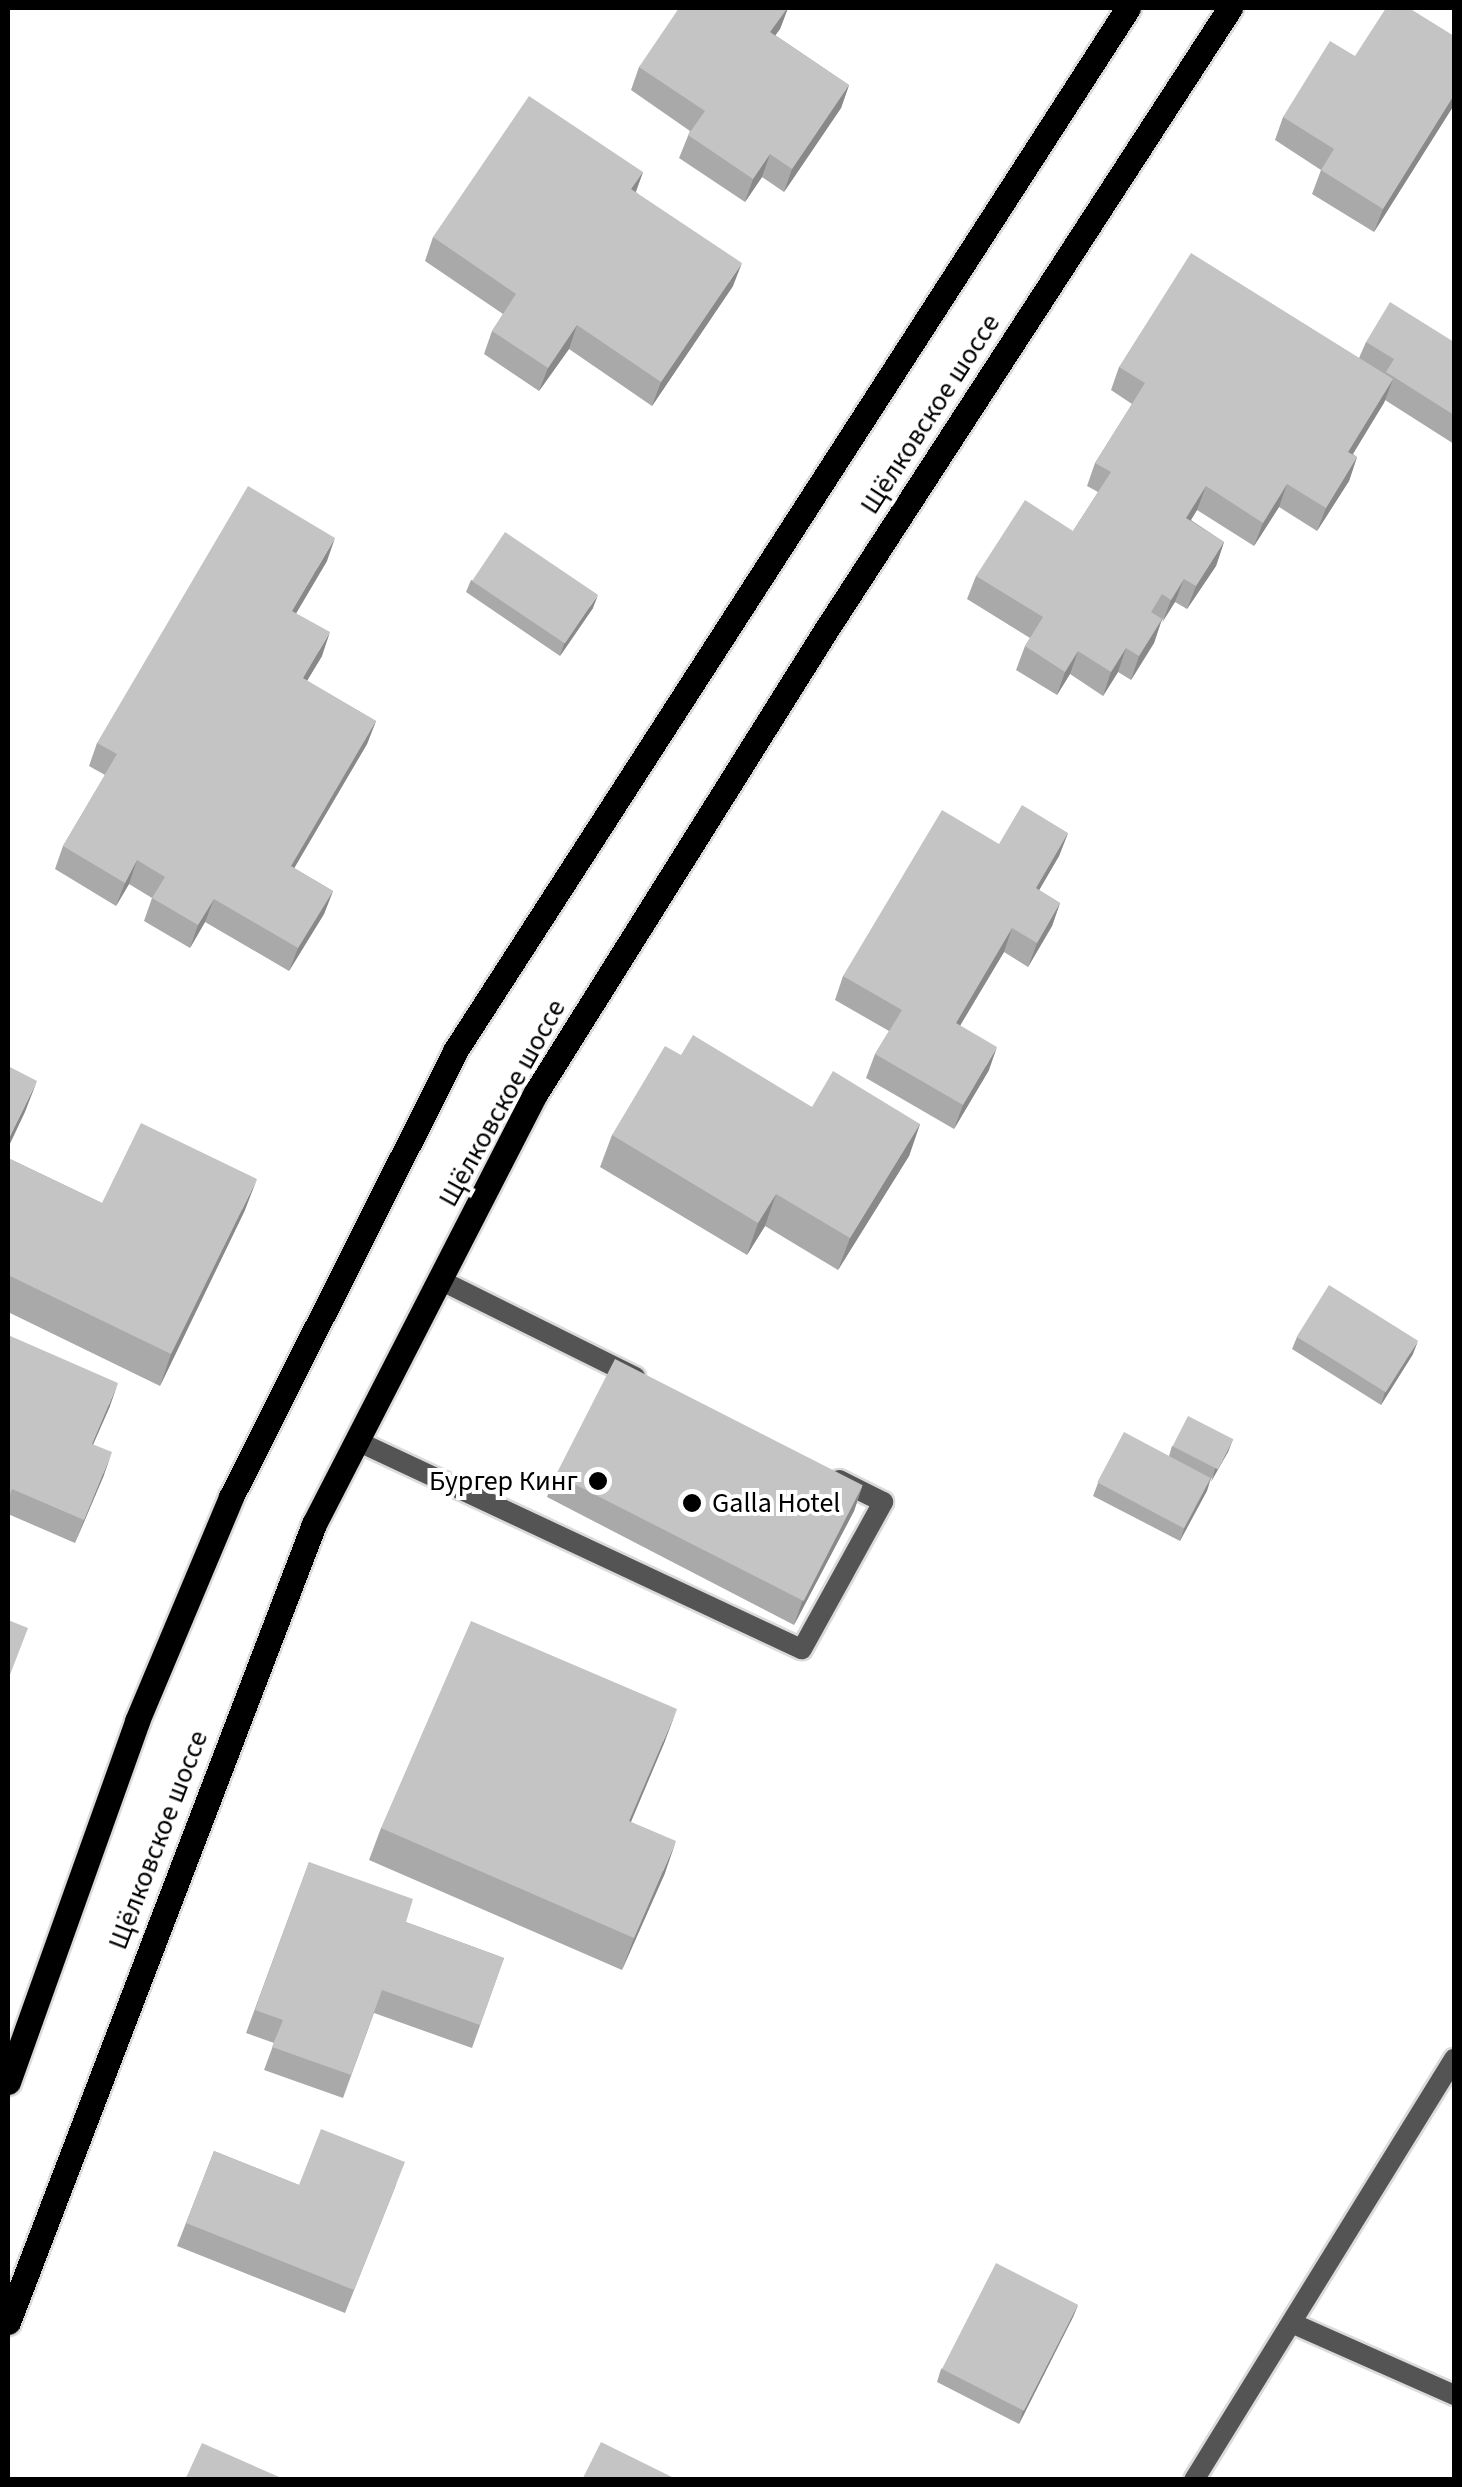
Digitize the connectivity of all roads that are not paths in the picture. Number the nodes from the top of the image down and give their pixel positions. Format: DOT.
graph roads {
  1 [pos="1128,8"];
  2 [pos="1230,8"];
  3 [pos="440,1280"];
  4 [pos="658,1389"];
  5 [pos="357,1441"];
  6 [pos="814,1467"];
  7 [pos="1454,2059"];
  8 [pos="8,2082"];
  9 [pos="8,2322"];
  10 [pos="1294,2324"];
  11 [pos="1454,2395"];
  12 [pos="1194,2480"];
  1 -- 8 [label="main road, Щёлковское шоссе"];
  2 -- 3 [label="main road, Щёлковское шоссе"];
  3 -- 4 [label="lane"];
  3 -- 5 [label="main road, Щёлковское шоссе"];
  5 -- 6 [label="lane"];
  5 -- 9 [label="main road, Щёлковское шоссе"];
  7 -- 10 [label="lane"];
  10 -- 11 [label="lane"];
  10 -- 12 [label="lane"];
}
